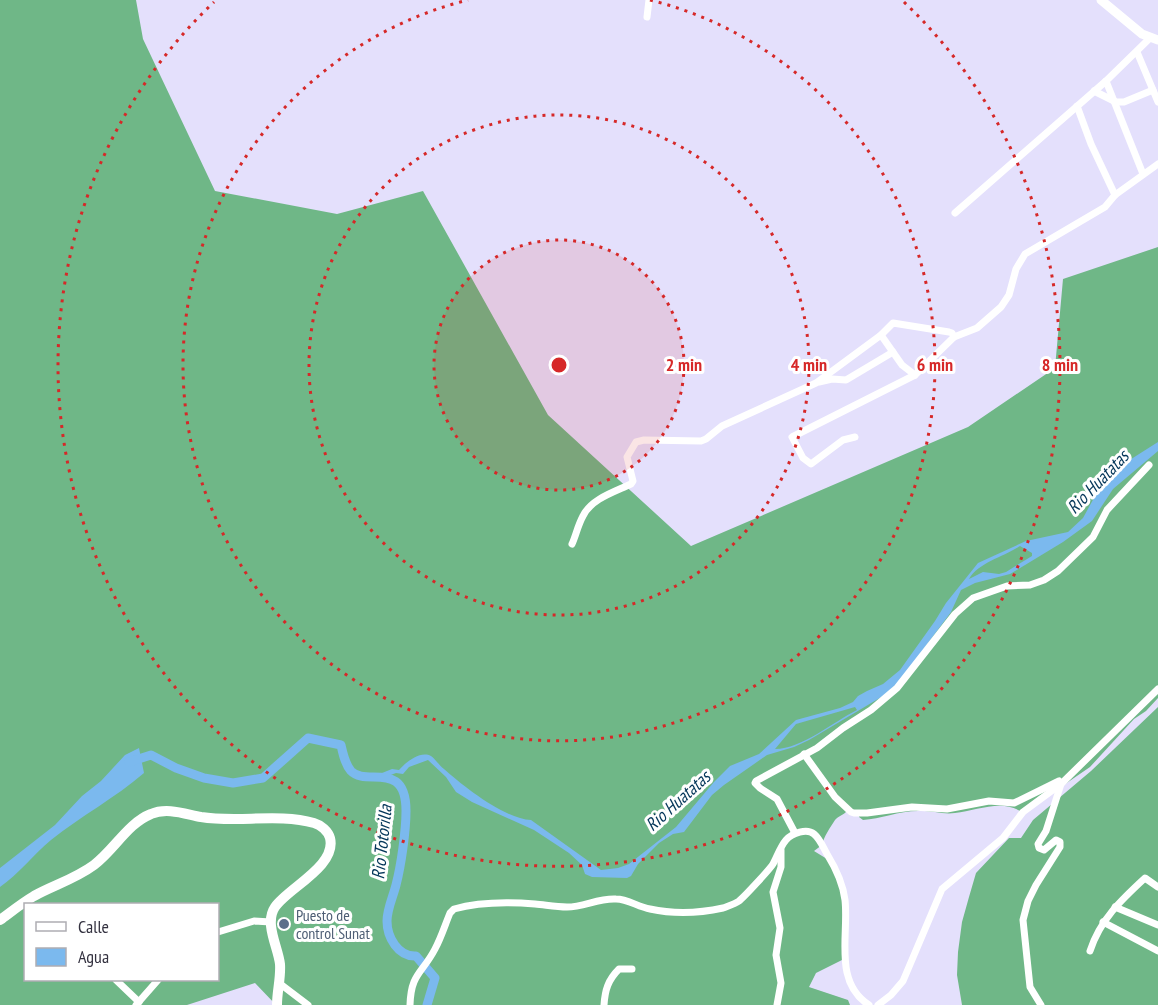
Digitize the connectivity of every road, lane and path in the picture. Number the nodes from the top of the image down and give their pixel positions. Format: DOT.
graph roads {
  1 [pos="649,0"];
  2 [pos="1101,0"];
  3 [pos="647,17"];
  4 [pos="1154,39"];
  5 [pos="1137,52"];
  6 [pos="1106,81"];
  7 [pos="1153,90"];
  8 [pos="1094,91"];
  9 [pos="1116,102"];
  10 [pos="1158,102"];
  11 [pos="1077,106"];
  12 [pos="1158,164"];
  13 [pos="1143,174"];
  14 [pos="1115,195"];
  15 [pos="955,213"];
  16 [pos="881,335"];
  17 [pos="954,337"];
  18 [pos="893,352"];
  19 [pos="915,375"];
  20 [pos="816,383"];
  21 [pos="855,436"];
  22 [pos="1149,465"];
  23 [pos="572,544"];
  24 [pos="1158,689"];
  25 [pos="804,754"];
  26 [pos="1064,781"];
  27 [pos="795,834"];
  28 [pos="781,848"];
  29 [pos="1158,887"];
  30 [pos="24,903"];
  31 [pos="24,903"];
  32 [pos="1115,906"];
  33 [pos="0,920"];
  34 [pos="271,922"];
  35 [pos="1103,922"];
  36 [pos="1158,925"];
  37 [pos="219,932"];
  38 [pos="1090,951"];
  39 [pos="1158,951"];
  40 [pos="632,969"];
  41 [pos="117,981"];
  42 [pos="157,981"];
  43 [pos="279,983"];
  44 [pos="138,1003"];
  45 [pos="277,1005"];
  46 [pos="309,1005"];
  47 [pos="410,1005"];
  48 [pos="604,1005"];
  49 [pos="777,1005"];
  50 [pos="869,1005"];
  51 [pos="878,1005"];
  52 [pos="1041,1005"];
  1 -- 3 [label="street"];
  2 -- 4 [label="main road"];
  4 -- 5 [label="street"];
  5 -- 6 [label="street"];
  5 -- 7 [label="street"];
  6 -- 8 [label="street"];
  6 -- 9 [label="street"];
  7 -- 9 [label="street"];
  7 -- 10 [label="street"];
  8 -- 9 [label="street"];
  8 -- 11 [label="street"];
  9 -- 13 [label="street"];
  11 -- 14 [label="street"];
  11 -- 15 [label="street"];
  12 -- 13 [label="street"];
  13 -- 14 [label="street"];
  14 -- 17 [label="street"];
  16 -- 17 [label="street"];
  16 -- 18 [label="street"];
  16 -- 20 [label="street"];
  17 -- 19 [label="street"];
  18 -- 19 [label="street"];
  18 -- 20 [label="street"];
  19 -- 21 [label="street"];
  20 -- 23 [label="street"];
  22 -- 25 [label="street"];
  24 -- 26 [label="street"];
  25 -- 26 [label="street"];
  25 -- 27 [label="street"];
  26 -- 51 [label="street"];
  26 -- 52 [label="street"];
  27 -- 28 [label="street"];
  27 -- 50 [label="street"];
  28 -- 47 [label="street"];
  28 -- 49 [label="street"];
  29 -- 32 [label="street"];
  30 -- 33 [label="highway"];
  31 -- 34 [label="highway"];
  32 -- 35 [label="street"];
  32 -- 36 [label="street"];
  34 -- 37 [label="street"];
  34 -- 43 [label="highway"];
  35 -- 38 [label="street"];
  35 -- 39 [label="street"];
  40 -- 48 [label="street"];
  41 -- 44 [label="street"];
  42 -- 44 [label="street"];
  43 -- 45 [label="highway"];
  43 -- 46 [label="street"];
}
